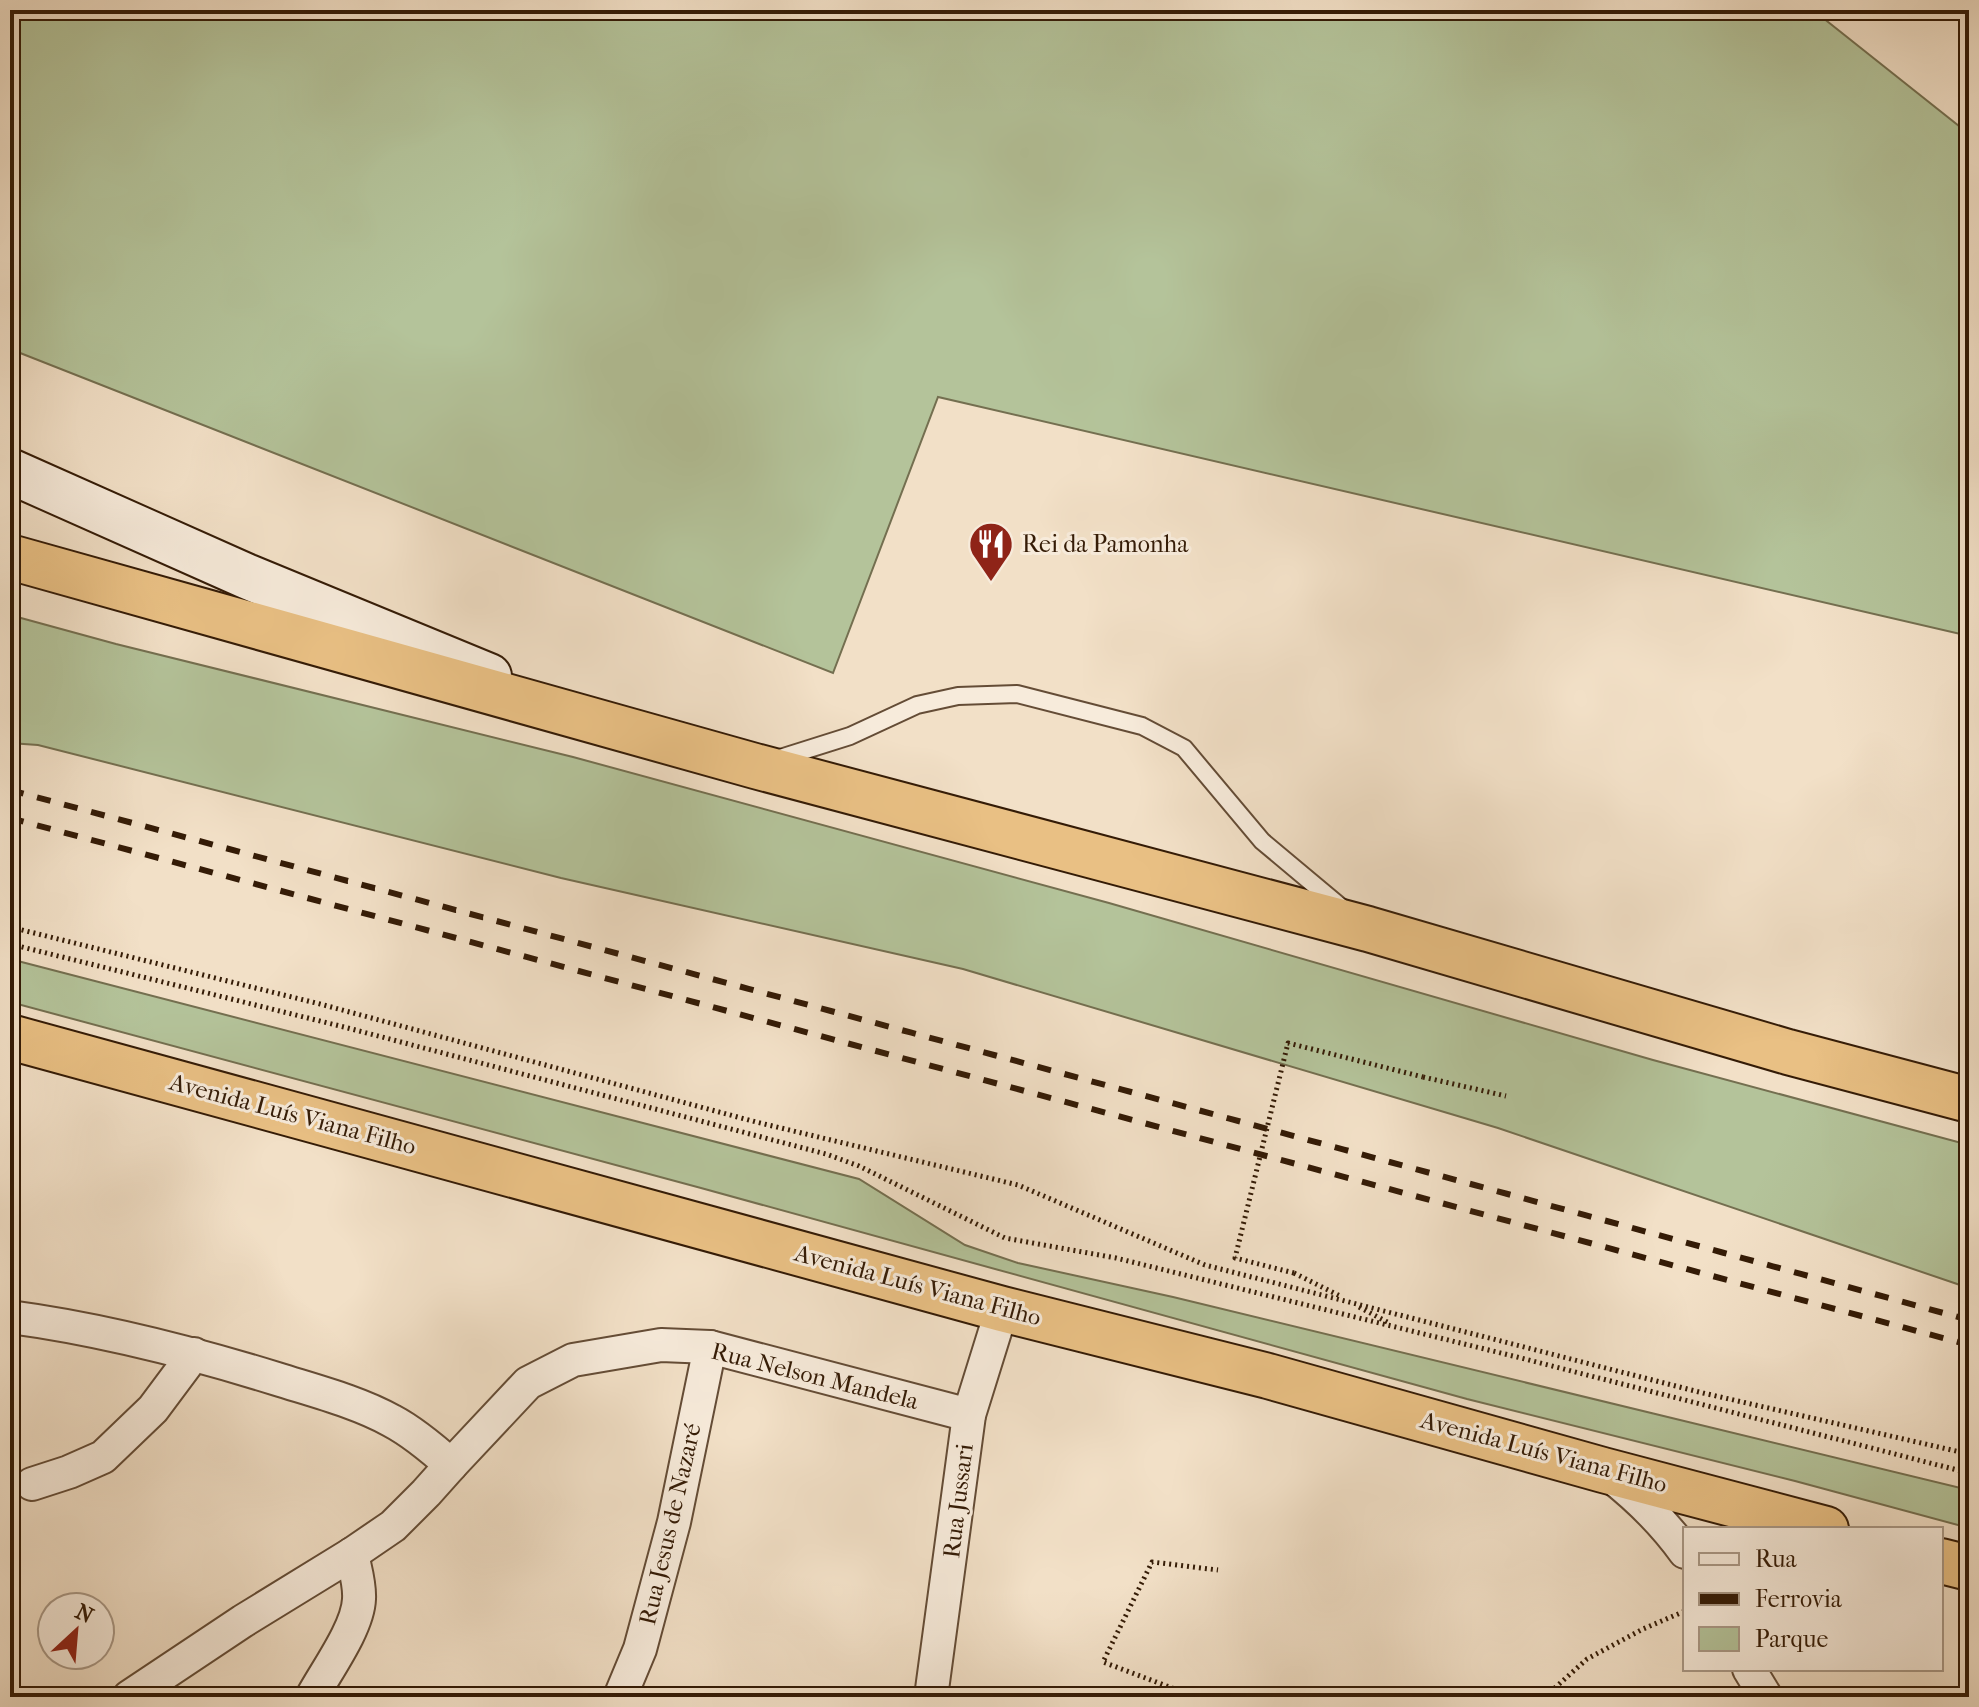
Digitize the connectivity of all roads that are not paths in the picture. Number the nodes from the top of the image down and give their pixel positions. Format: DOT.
graph roads {
  1 [pos="10,471"];
  2 [pos="10,557"];
  3 [pos="606,724"];
  4 [pos="755,766"];
  5 [pos="1368,929"];
  6 [pos="10,1037"];
  7 [pos="1969,1100"];
  8 [pos="1002,1309"];
  9 [pos="10,1317"];
  10 [pos="710,1347"];
  11 [pos="194,1354"];
  12 [pos="969,1415"];
  13 [pos="451,1465"];
  14 [pos="1603,1470"];
  15 [pos="32,1484"];
  16 [pos="1818,1527"];
  17 [pos="1683,1549"];
  18 [pos="352,1554"];
  19 [pos="1943,1562"];
  20 [pos="1969,1568"];
  21 [pos="1750,1671"];
  22 [pos="129,1697"];
  23 [pos="312,1697"];
  24 [pos="620,1697"];
  25 [pos="931,1697"];
  26 [pos="1766,1697"];
  1 -- 3 [label="main road"];
  2 -- 3 [label="highway"];
  3 -- 4 [label="highway"];
  4 -- 5 [label="highway"];
  4 -- 5 [label="lane"];
  5 -- 7 [label="highway"];
  6 -- 8 [label="highway, Avenida Luís Viana Filho"];
  8 -- 12 [label="street, Rua Jussari"];
  8 -- 14 [label="highway, Avenida Luís Viana Filho"];
  9 -- 11 [label="street"];
  10 -- 12 [label="street, Rua Nelson Mandela"];
  10 -- 13 [label="street, Rua Nelson Mandela"];
  10 -- 24 [label="street, Rua Jesus de Nazaré"];
  11 -- 13 [label="street"];
  11 -- 15 [label="street"];
  12 -- 25 [label="street, Rua Jussari"];
  13 -- 18 [label="street, Rua Nelson Mandela"];
  14 -- 16 [label="highway, Avenida Luís Viana Filho"];
  14 -- 17 [label="street"];
  18 -- 22 [label="street, Rua Nelson Mandela"];
  18 -- 23 [label="street"];
  19 -- 20 [label="highway"];
  21 -- 26 [label="street"];
}
